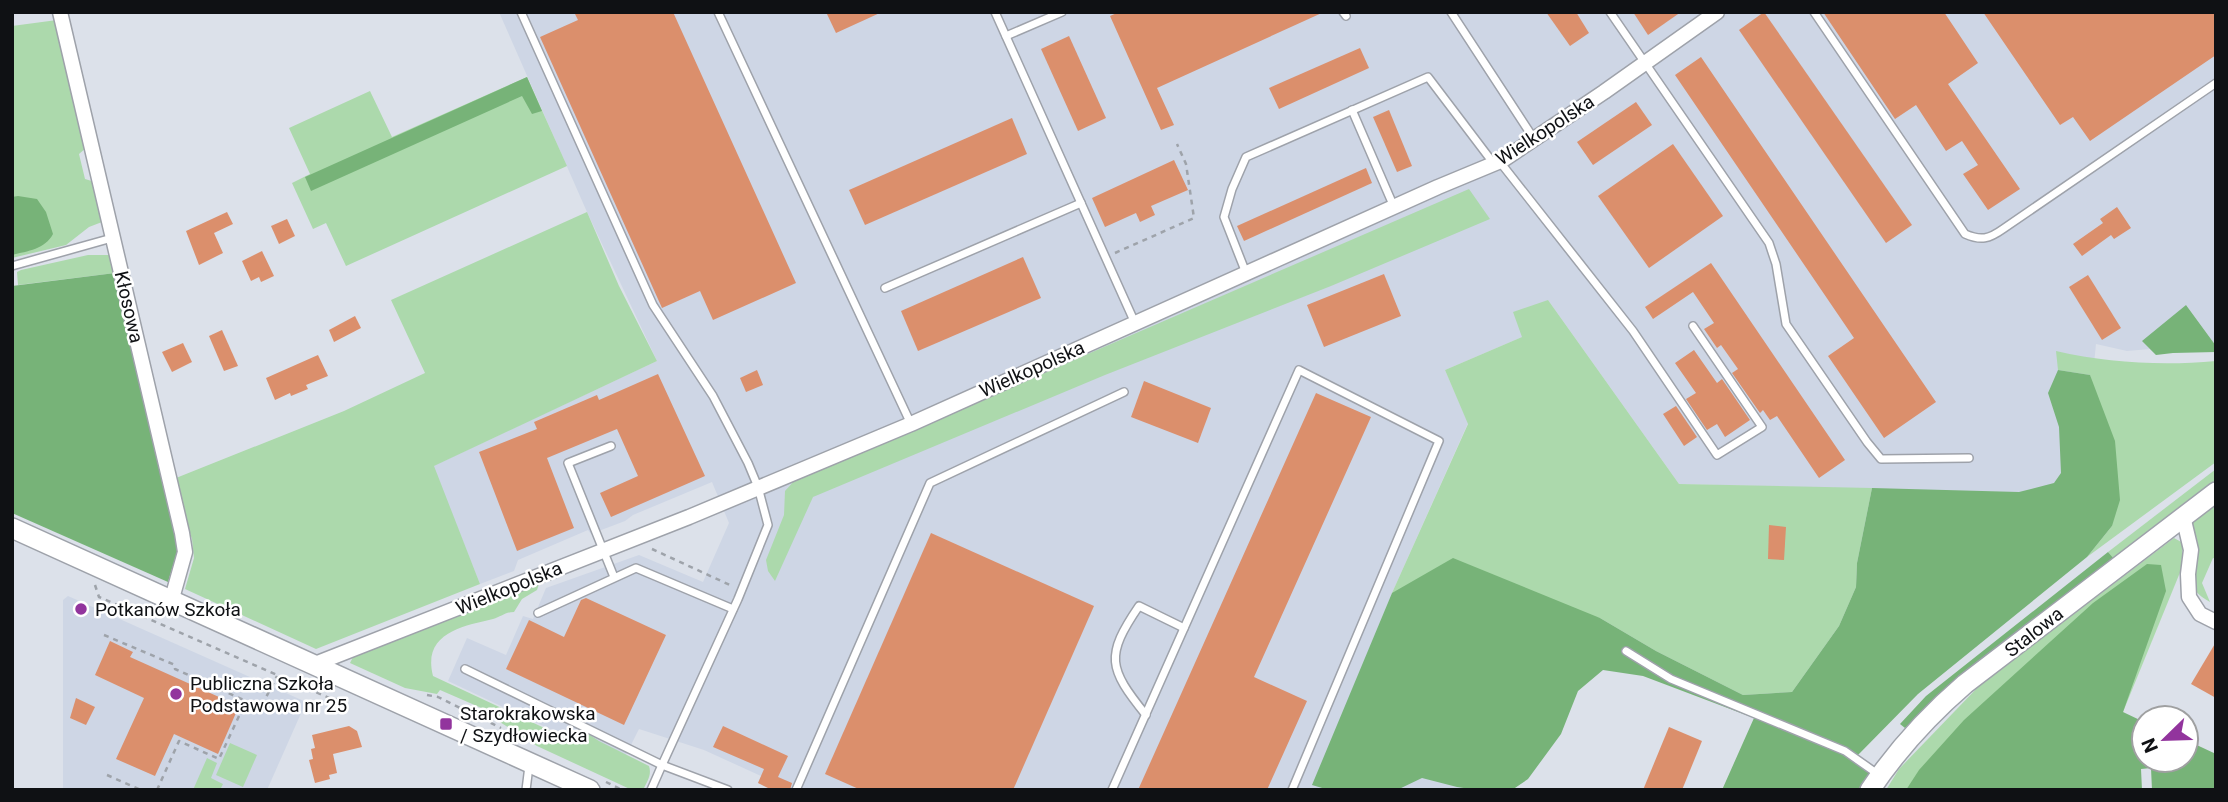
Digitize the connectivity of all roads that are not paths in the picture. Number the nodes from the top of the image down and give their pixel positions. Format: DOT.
graph roads {
  1 [pos="61,12"];
  2 [pos="521,12"];
  3 [pos="718,12"];
  4 [pos="995,12"];
  5 [pos="1062,12"];
  6 [pos="1451,12"];
  7 [pos="1611,12"];
  8 [pos="1814,12"];
  9 [pos="1708,15"];
  10 [pos="1006,36"];
  11 [pos="1644,64"];
  12 [pos="2216,83"];
  13 [pos="1352,110"];
  14 [pos="1534,139"];
  15 [pos="1497,163"];
  16 [pos="1081,203"];
  17 [pos="1394,207"];
  18 [pos="113,238"];
  19 [pos="12,266"];
  20 [pos="1246,273"];
  21 [pos="885,288"];
  22 [pos="1135,323"];
  23 [pos="1693,326"];
  24 [pos="1124,392"];
  25 [pos="911,424"];
  26 [pos="611,446"];
  27 [pos="1969,458"];
  28 [pos="758,487"];
  29 [pos="2216,492"];
  30 [pos="2183,516"];
  31 [pos="12,528"];
  32 [pos="604,551"];
  33 [pos="614,577"];
  34 [pos="171,602"];
  35 [pos="733,609"];
  36 [pos="538,612"];
  37 [pos="2216,622"];
  38 [pos="1184,628"];
  39 [pos="1626,651"];
  40 [pos="315,664"];
  41 [pos="466,670"];
  42 [pos="1146,715"];
  43 [pos="530,762"];
  44 [pos="662,765"];
  45 [pos="1875,783"];
  46 [pos="526,790"];
  47 [pos="590,790"];
  48 [pos="651,790"];
  49 [pos="728,790"];
  50 [pos="796,790"];
  51 [pos="1112,790"];
  52 [pos="1292,790"];
  1 -- 18 [label="street, Kłosowa"];
  2 -- 28 [label="lane"];
  3 -- 25 [label="lane"];
  4 -- 10 [label="lane"];
  5 -- 10 [label="lane"];
  6 -- 14 [label="lane"];
  7 -- 11 [label="lane"];
  8 -- 12 [label="lane"];
  9 -- 11 [label="street, Wielkopolska"];
  10 -- 16 [label="lane"];
  11 -- 14 [label="street, Wielkopolska"];
  11 -- 27 [label="lane"];
  13 -- 15 [label="lane"];
  13 -- 17 [label="lane"];
  13 -- 20 [label="lane"];
  14 -- 15 [label="street, Wielkopolska"];
  15 -- 17 [label="street, Wielkopolska"];
  15 -- 23 [label="lane"];
  16 -- 21 [label="lane"];
  16 -- 22 [label="lane"];
  17 -- 20 [label="street, Wielkopolska"];
  18 -- 19 [label="lane"];
  18 -- 34 [label="street, Kłosowa"];
  20 -- 22 [label="street, Wielkopolska"];
  22 -- 25 [label="street, Wielkopolska"];
  24 -- 50 [label="lane"];
  25 -- 28 [label="street, Wielkopolska"];
  26 -- 32 [label="lane"];
  28 -- 32 [label="street, Wielkopolska"];
  28 -- 35 [label="lane"];
  29 -- 30 [label="street, Stalowa"];
  30 -- 37 [label="street"];
  30 -- 45 [label="street, Stalowa"];
  31 -- 34 [label="street"];
  32 -- 33 [label="lane"];
  32 -- 40 [label="street, Wielkopolska"];
  33 -- 35 [label="lane"];
  33 -- 36 [label="lane"];
  34 -- 40 [label="street"];
  35 -- 44 [label="lane"];
  38 -- 42 [label="lane"];
  38 -- 42 [label="lane"];
  38 -- 52 [label="lane"];
  39 -- 45 [label="lane"];
  40 -- 43 [label="street"];
  41 -- 44 [label="lane"];
  42 -- 51 [label="lane"];
  43 -- 46 [label="lane"];
  43 -- 47 [label="street"];
  44 -- 48 [label="lane"];
  44 -- 49 [label="lane"];
}
